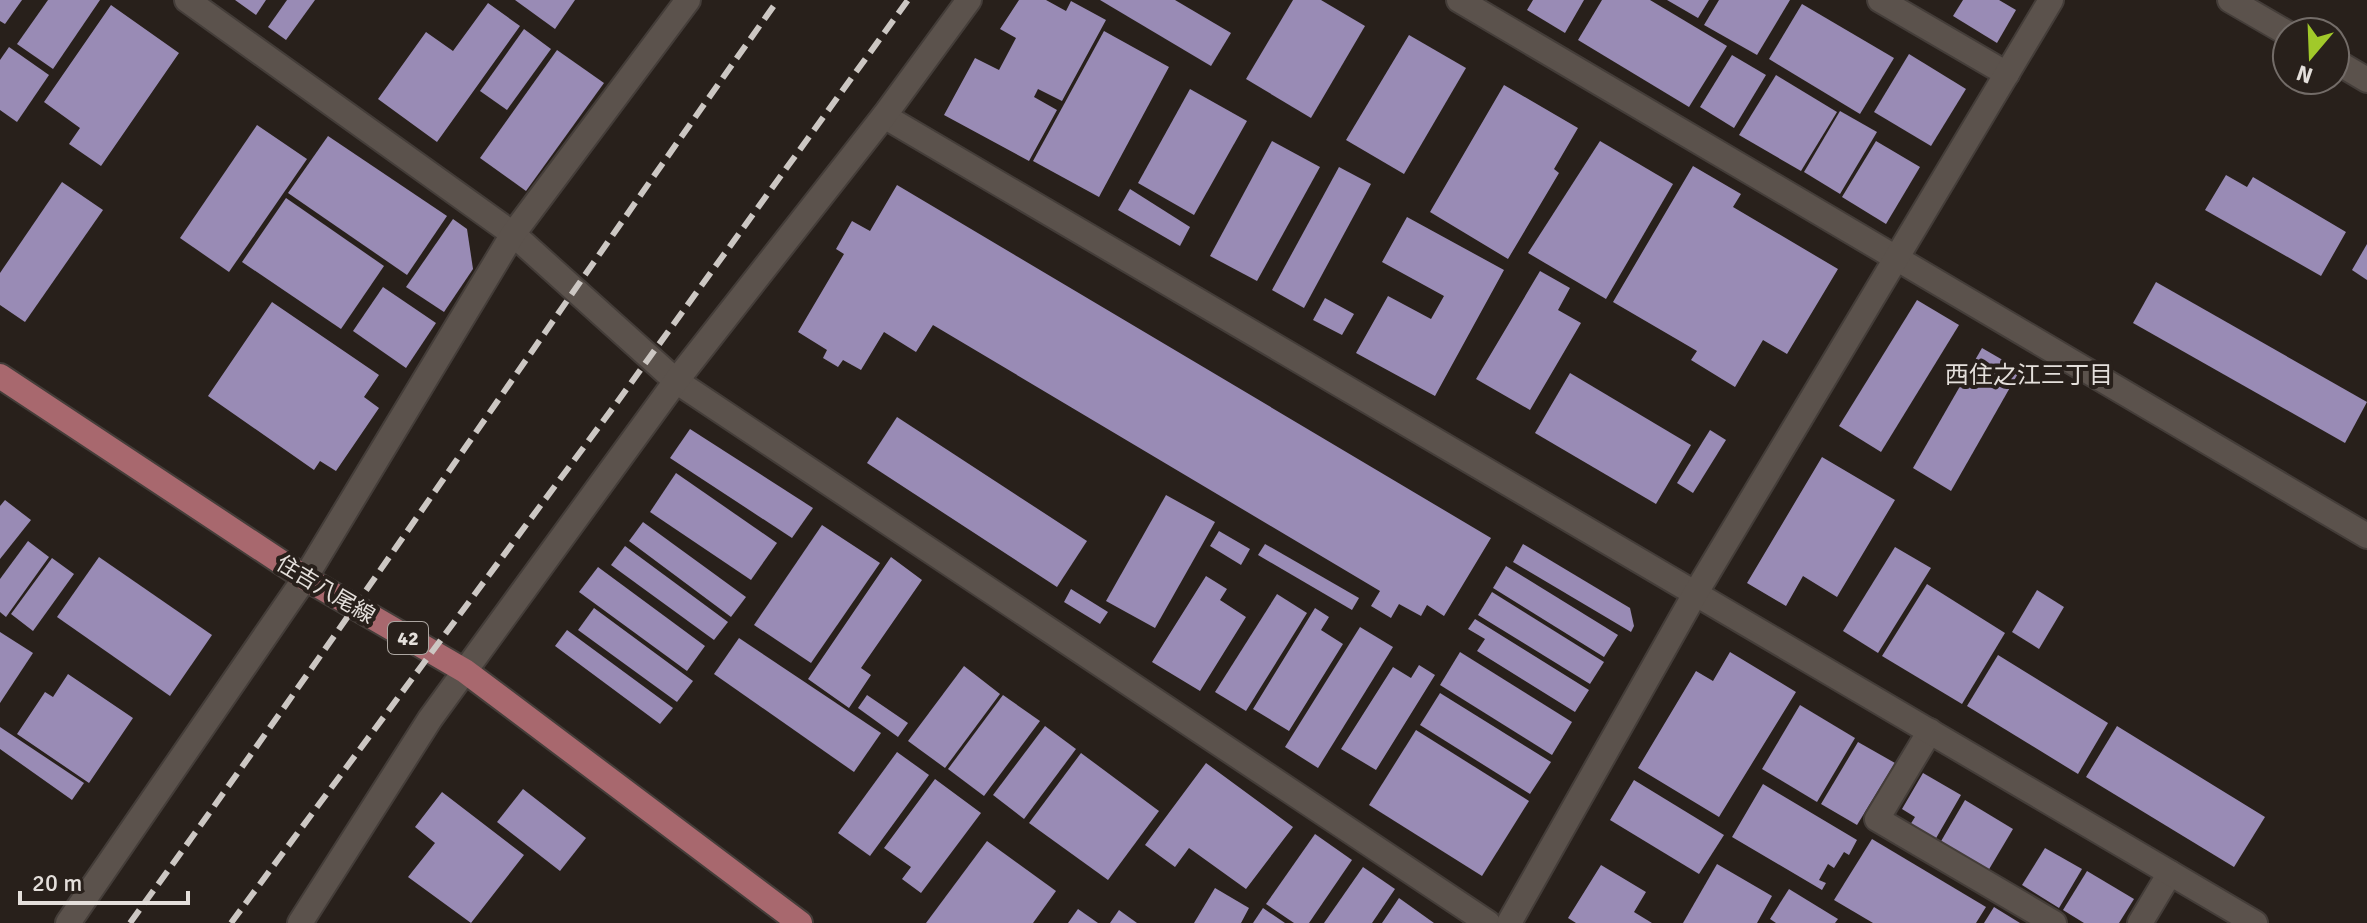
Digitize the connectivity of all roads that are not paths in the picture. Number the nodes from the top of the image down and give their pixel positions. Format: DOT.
graph roads {
  1 [pos="187,0"];
  2 [pos="688,0"];
  3 [pos="969,0"];
  4 [pos="1459,0"];
  5 [pos="1880,0"];
  6 [pos="2051,0"];
  7 [pos="2230,0"];
  8 [pos="2271,24"];
  9 [pos="2007,74"];
  10 [pos="884,116"];
  11 [pos="513,234"];
  12 [pos="1899,260"];
  13 [pos="0,376"];
  14 [pos="676,381"];
  15 [pos="2367,536"];
  16 [pos="305,578"];
  17 [pos="1695,594"];
  18 [pos="465,671"];
  19 [pos="1930,731"];
  20 [pos="2170,873"];
  21 [pos="68,923"];
  22 [pos="300,923"];
  23 [pos="800,923"];
  24 [pos="1488,923"];
  25 [pos="1509,923"];
  26 [pos="2054,923"];
  27 [pos="2140,923"];
  28 [pos="2255,923"];
  1 -- 11 [label="street"];
  2 -- 11 [label="street"];
  3 -- 10 [label="street"];
  4 -- 12 [label="street"];
  5 -- 9 [label="street"];
  6 -- 9 [label="street"];
  7 -- 8 [label="street"];
  9 -- 12 [label="street"];
  10 -- 14 [label="street"];
  10 -- 17 [label="street"];
  11 -- 14 [label="street"];
  11 -- 16 [label="street"];
  12 -- 15 [label="street"];
  12 -- 17 [label="street"];
  13 -- 16 [label="main road, 住吉八尾線 / 42"];
  14 -- 18 [label="street"];
  14 -- 24 [label="street"];
  16 -- 18 [label="main road, 住吉八尾線 / 42"];
  16 -- 21 [label="street"];
  17 -- 19 [label="street"];
  17 -- 25 [label="street"];
  18 -- 22 [label="street"];
  18 -- 23 [label="main road, 住吉八尾線 / 42"];
  19 -- 20 [label="street"];
  19 -- 26 [label="street"];
  20 -- 27 [label="street"];
  20 -- 28 [label="street"];
}
